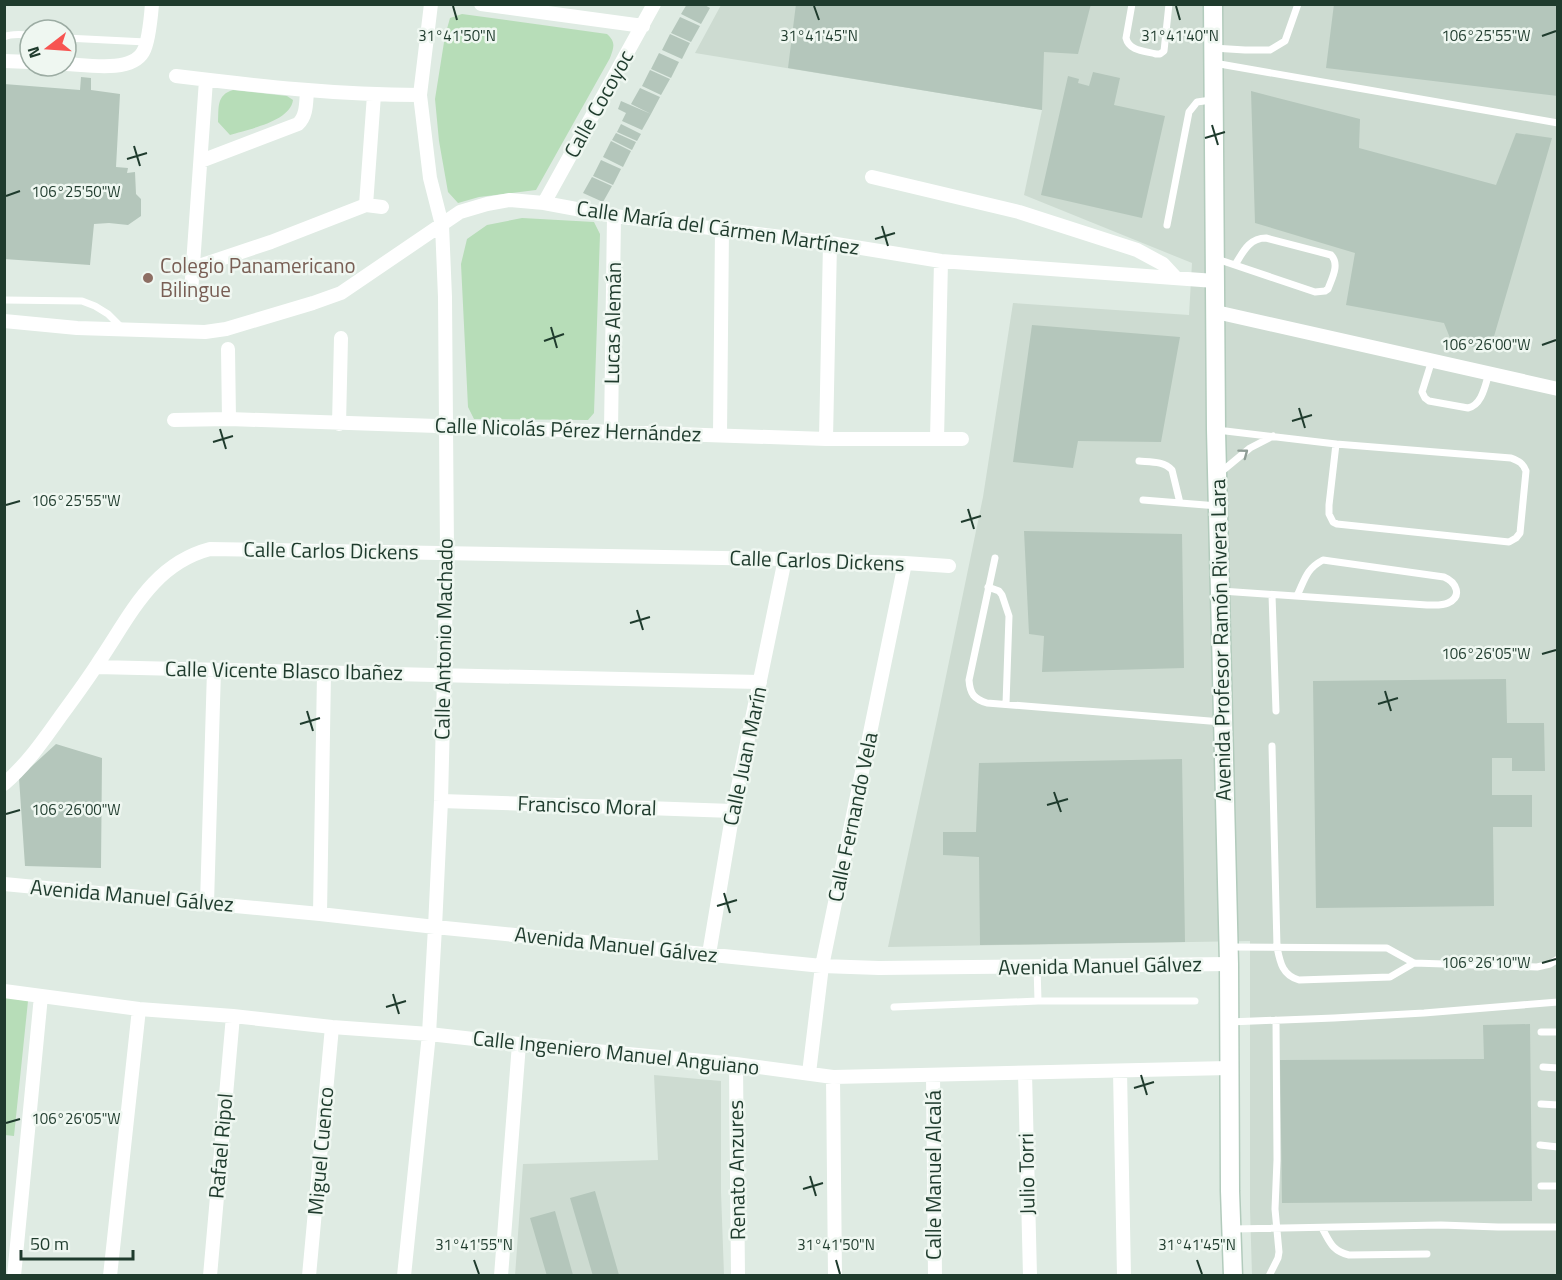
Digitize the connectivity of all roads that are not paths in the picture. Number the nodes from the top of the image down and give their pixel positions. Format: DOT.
graph roads {
  1 [pos="152,4"];
  2 [pos="431,4"];
  3 [pos="481,4"];
  4 [pos="654,4"];
  5 [pos="1132,4"];
  6 [pos="1169,4"];
  7 [pos="1213,4"];
  8 [pos="1298,4"];
  9 [pos="542,8"];
  10 [pos="643,26"];
  11 [pos="78,39"];
  12 [pos="146,42"];
  13 [pos="1214,56"];
  14 [pos="78,64"];
  15 [pos="176,76"];
  16 [pos="206,80"];
  17 [pos="307,91"];
  18 [pos="374,95"];
  19 [pos="420,95"];
  20 [pos="1214,100"];
  21 [pos="1557,123"];
  22 [pos="201,161"];
  23 [pos="872,177"];
  24 [pos="544,203"];
  25 [pos="366,206"];
  26 [pos="382,207"];
  27 [pos="614,216"];
  28 [pos="442,225"];
  29 [pos="1167,225"];
  30 [pos="722,229"];
  31 [pos="830,243"];
  32 [pos="1214,258"];
  33 [pos="941,261"];
  34 [pos="1235,265"];
  35 [pos="193,268"];
  36 [pos="1176,278"];
  37 [pos="1215,281"];
  38 [pos="191,292"];
  39 [pos="4,300"];
  40 [pos="1216,312"];
  41 [pos="4,321"];
  42 [pos="124,329"];
  43 [pos="341,338"];
  44 [pos="228,349"];
  45 [pos="1432,360"];
  46 [pos="1489,373"];
  47 [pos="1557,389"];
  48 [pos="229,419"];
  49 [pos="174,420"];
  50 [pos="339,424"];
  51 [pos="447,426"];
  52 [pos="1216,430"];
  53 [pos="611,431"];
  54 [pos="720,435"];
  55 [pos="1273,436"];
  56 [pos="826,439"];
  57 [pos="936,439"];
  58 [pos="962,440"];
  59 [pos="1336,444"];
  60 [pos="1139,461"];
  61 [pos="1217,475"];
  62 [pos="1143,500"];
  63 [pos="1180,503"];
  64 [pos="1218,506"];
  65 [pos="447,552"];
  66 [pos="995,558"];
  67 [pos="785,560"];
  68 [pos="905,563"];
  69 [pos="949,566"];
  70 [pos="988,587"];
  71 [pos="1220,591"];
  72 [pos="1272,595"];
  73 [pos="1297,596"];
  74 [pos="96,667"];
  75 [pos="214,670"];
  76 [pos="324,673"];
  77 [pos="444,675"];
  78 [pos="760,682"];
  79 [pos="1006,704"];
  80 [pos="1276,711"];
  81 [pos="1222,722"];
  82 [pos="1272,746"];
  83 [pos="4,784"];
  84 [pos="441,801"];
  85 [pos="733,811"];
  86 [pos="4,884"];
  87 [pos="207,903"];
  88 [pos="320,914"];
  89 [pos="435,927"];
  90 [pos="1277,947"];
  91 [pos="708,954"];
  92 [pos="1228,955"];
  93 [pos="1557,959"];
  94 [pos="1414,963"];
  95 [pos="822,966"];
  96 [pos="1037,966"];
  97 [pos="4,991"];
  98 [pos="41,996"];
  99 [pos="1038,1001"];
  100 [pos="1195,1001"];
  101 [pos="1557,1002"];
  102 [pos="894,1007"];
  103 [pos="139,1009"];
  104 [pos="233,1016"];
  105 [pos="1276,1020"];
  106 [pos="1229,1022"];
  107 [pos="332,1028"];
  108 [pos="1541,1032"];
  109 [pos="1557,1032"];
  110 [pos="429,1034"];
  111 [pos="519,1044"];
  112 [pos="736,1064"];
  113 [pos="1543,1067"];
  114 [pos="1229,1068"];
  115 [pos="1557,1068"];
  116 [pos="1120,1071"];
  117 [pos="809,1073"];
  118 [pos="1025,1073"];
  119 [pos="933,1075"];
  120 [pos="832,1077"];
  121 [pos="1541,1104"];
  122 [pos="1557,1106"];
  123 [pos="1540,1145"];
  124 [pos="1557,1147"];
  125 [pos="1541,1186"];
  126 [pos="1557,1186"];
  127 [pos="1557,1227"];
  128 [pos="1276,1228"];
  129 [pos="1322,1228"];
  130 [pos="1232,1229"];
  131 [pos="1427,1254"];
  132 [pos="14,1275"];
  133 [pos="110,1275"];
  134 [pos="210,1275"];
  135 [pos="309,1275"];
  136 [pos="405,1275"];
  137 [pos="501,1275"];
  138 [pos="738,1275"];
  139 [pos="835,1275"];
  140 [pos="935,1275"];
  141 [pos="1030,1275"];
  142 [pos="1124,1275"];
  143 [pos="1233,1275"];
  144 [pos="1269,1275"];
  1 -- 12 [label="street"];
  2 -- 19 [label="street, Calle Antonio Machado"];
  3 -- 9 [label="street"];
  4 -- 10 [label="street, Calle Cocoyoc"];
  5 -- 6 [label="lane"];
  7 -- 13 [label="main road, Avenida Profesor Ramón Rivera Lara"];
  8 -- 13 [label="lane"];
  9 -- 10 [label="street"];
  10 -- 24 [label="street, Calle Cocoyoc"];
  11 -- 12 [label="lane"];
  12 -- 14 [label="street"];
  13 -- 20 [label="main road, Avenida Profesor Ramón Rivera Lara"];
  13 -- 21 [label="lane"];
  15 -- 16 [label="street"];
  16 -- 17 [label="street"];
  16 -- 22 [label="street"];
  17 -- 18 [label="street"];
  17 -- 22 [label="street"];
  18 -- 19 [label="street"];
  18 -- 25 [label="street"];
  19 -- 28 [label="street, Calle Antonio Machado"];
  20 -- 29 [label="lane"];
  20 -- 32 [label="main road, Avenida Profesor Ramón Rivera Lara"];
  22 -- 35 [label="street"];
  23 -- 36 [label="street"];
  24 -- 27 [label="street, Calle María del Cármen Martínez"];
  24 -- 28 [label="street, Calle María del Cármen Martínez"];
  25 -- 26 [label="street"];
  25 -- 35 [label="street"];
  27 -- 30 [label="street, Calle María del Cármen Martínez"];
  27 -- 53 [label="street, Lucas Alemán"];
  28 -- 42 [label="street, Calle María del Cármen Martínez"];
  28 -- 51 [label="street, Calle Antonio Machado"];
  30 -- 31 [label="street, Calle María del Cármen Martínez"];
  30 -- 54 [label="street"];
  31 -- 33 [label="street, Calle María del Cármen Martínez"];
  31 -- 56 [label="street"];
  32 -- 34 [label="lane"];
  32 -- 37 [label="main road, Avenida Profesor Ramón Rivera Lara"];
  33 -- 36 [label="street, Calle María del Cármen Martínez"];
  33 -- 57 [label="street"];
  34 -- 34 [label="lane"];
  35 -- 38 [label="street"];
  36 -- 37 [label="street, Calle María del Cármen Martínez"];
  37 -- 40 [label="main road, Avenida Profesor Ramón Rivera Lara"];
  39 -- 42 [label="lane"];
  40 -- 45 [label="street"];
  40 -- 52 [label="main road, Avenida Profesor Ramón Rivera Lara"];
  41 -- 42 [label="street, Calle María del Cármen Martínez"];
  43 -- 50 [label="street"];
  44 -- 48 [label="street"];
  45 -- 46 [label="street"];
  45 -- 46 [label="lane"];
  46 -- 47 [label="street"];
  48 -- 49 [label="street, Calle Nicolás Pérez Hernández"];
  48 -- 50 [label="street, Calle Nicolás Pérez Hernández"];
  50 -- 51 [label="street, Calle Nicolás Pérez Hernández"];
  51 -- 53 [label="street, Calle Nicolás Pérez Hernández"];
  51 -- 65 [label="street, Calle Antonio Machado"];
  52 -- 55 [label="lane"];
  52 -- 61 [label="main road, Avenida Profesor Ramón Rivera Lara"];
  53 -- 54 [label="street, Calle Nicolás Pérez Hernández"];
  54 -- 56 [label="street, Calle Nicolás Pérez Hernández"];
  55 -- 59 [label="lane"];
  61 -- 55 [label="lane, one-way"];
  56 -- 57 [label="street, Calle Nicolás Pérez Hernández"];
  57 -- 58 [label="street, Calle Nicolás Pérez Hernández"];
  59 -- 59 [label="lane"];
  60 -- 63 [label="lane"];
  61 -- 64 [label="main road, Avenida Profesor Ramón Rivera Lara"];
  62 -- 63 [label="lane"];
  63 -- 64 [label="lane"];
  64 -- 71 [label="main road, Avenida Profesor Ramón Rivera Lara"];
  65 -- 67 [label="street, Calle Carlos Dickens"];
  65 -- 74 [label="street, Calle Carlos Dickens"];
  65 -- 77 [label="street, Calle Antonio Machado"];
  66 -- 70 [label="lane"];
  67 -- 68 [label="street, Calle Carlos Dickens"];
  67 -- 78 [label="street, Calle Juan Marín"];
  68 -- 69 [label="street, Calle Carlos Dickens"];
  68 -- 95 [label="street, Calle Fernando Vela"];
  70 -- 79 [label="lane"];
  70 -- 79 [label="lane"];
  71 -- 72 [label="lane"];
  71 -- 81 [label="main road, Avenida Profesor Ramón Rivera Lara"];
  72 -- 73 [label="lane"];
  72 -- 80 [label="lane"];
  73 -- 73 [label="lane"];
  74 -- 75 [label="street, Calle Vicente Blasco Ibañez"];
  74 -- 83 [label="street, Calle Carlos Dickens"];
  75 -- 76 [label="street, Calle Vicente Blasco Ibañez"];
  75 -- 87 [label="street"];
  76 -- 77 [label="street, Calle Vicente Blasco Ibañez"];
  76 -- 88 [label="street"];
  77 -- 78 [label="street, Calle Vicente Blasco Ibañez"];
  77 -- 84 [label="street, Calle Antonio Machado"];
  78 -- 85 [label="street, Calle Juan Marín"];
  79 -- 81 [label="lane"];
  81 -- 92 [label="main road, Avenida Profesor Ramón Rivera Lara"];
  82 -- 90 [label="lane"];
  84 -- 85 [label="street, Francisco Moral"];
  84 -- 89 [label="street, Calle Antonio Machado"];
  85 -- 91 [label="street, Calle Juan Marín"];
  86 -- 87 [label="street, Avenida Manuel Gálvez"];
  87 -- 88 [label="street, Avenida Manuel Gálvez"];
  88 -- 89 [label="street, Avenida Manuel Gálvez"];
  89 -- 91 [label="street, Avenida Manuel Gálvez"];
  89 -- 110 [label="street, Calle Antonio Machado"];
  90 -- 92 [label="lane"];
  90 -- 94 [label="lane"];
  90 -- 94 [label="lane"];
  91 -- 95 [label="street, Avenida Manuel Gálvez"];
  92 -- 96 [label="street, Avenida Manuel Gálvez"];
  92 -- 106 [label="main road, Avenida Profesor Ramón Rivera Lara"];
  93 -- 94 [label="lane"];
  95 -- 96 [label="street, Avenida Manuel Gálvez"];
  95 -- 117 [label="street, Calle Fernando Vela"];
  96 -- 99 [label="lane"];
  97 -- 98 [label="street, Calle Ingeniero Manuel Anguiano"];
  98 -- 103 [label="street, Calle Ingeniero Manuel Anguiano"];
  98 -- 132 [label="street"];
  99 -- 100 [label="lane"];
  99 -- 102 [label="lane"];
  101 -- 105 [label="lane"];
  103 -- 104 [label="street, Calle Ingeniero Manuel Anguiano"];
  103 -- 133 [label="street"];
  104 -- 107 [label="street, Calle Ingeniero Manuel Anguiano"];
  104 -- 134 [label="street, Rafael Ripol"];
  105 -- 106 [label="lane"];
  105 -- 128 [label="lane"];
  106 -- 114 [label="main road, Avenida Profesor Ramón Rivera Lara"];
  107 -- 110 [label="street, Calle Ingeniero Manuel Anguiano"];
  107 -- 135 [label="street, Miguel Cuenco"];
  108 -- 109 [label="lane"];
  110 -- 111 [label="street, Calle Ingeniero Manuel Anguiano"];
  110 -- 136 [label="street, Calle Antonio Machado"];
  111 -- 112 [label="street, Calle Ingeniero Manuel Anguiano"];
  111 -- 137 [label="street"];
  112 -- 117 [label="street, Calle Ingeniero Manuel Anguiano"];
  112 -- 138 [label="street, Renato Anzures"];
  113 -- 115 [label="lane"];
  114 -- 116 [label="street, Calle Ingeniero Manuel Anguiano"];
  114 -- 130 [label="main road, Avenida Profesor Ramón Rivera Lara"];
  116 -- 118 [label="street, Calle Ingeniero Manuel Anguiano"];
  116 -- 142 [label="street"];
  117 -- 120 [label="street, Calle Ingeniero Manuel Anguiano"];
  118 -- 119 [label="street, Calle Ingeniero Manuel Anguiano"];
  118 -- 141 [label="street, Julio Torri"];
  119 -- 120 [label="street, Calle Ingeniero Manuel Anguiano"];
  119 -- 140 [label="street, Calle Manuel Alcalá"];
  120 -- 139 [label="street"];
  121 -- 122 [label="lane"];
  123 -- 124 [label="lane"];
  125 -- 126 [label="lane"];
  127 -- 129 [label="lane"];
  128 -- 129 [label="lane"];
  128 -- 130 [label="lane"];
  128 -- 144 [label="lane"];
  129 -- 131 [label="lane"];
  130 -- 143 [label="main road, Avenida Profesor Ramón Rivera Lara"];
}
